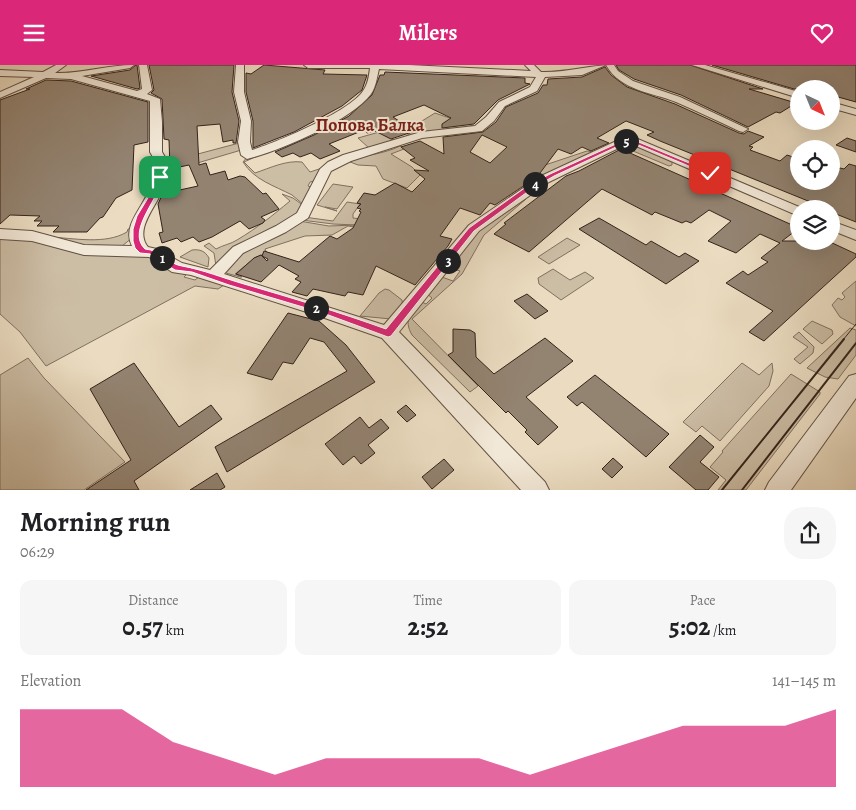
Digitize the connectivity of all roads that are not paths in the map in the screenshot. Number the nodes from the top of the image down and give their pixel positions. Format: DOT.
graph roads {
  1 [pos="62,65"];
  2 [pos="130,65"];
  3 [pos="142,65"];
  4 [pos="240,65"];
  5 [pos="308,65"];
  6 [pos="529,65"];
  7 [pos="602,65"];
  8 [pos="610,65"];
  9 [pos="696,65"];
  10 [pos="375,66"];
  11 [pos="444,68"];
  12 [pos="0,73"];
  13 [pos="538,74"];
  14 [pos="43,76"];
  15 [pos="71,76"];
  16 [pos="790,92"];
  17 [pos="138,94"];
  18 [pos="0,95"];
  19 [pos="840,108"];
  20 [pos="856,112"];
  21 [pos="743,129"];
  22 [pos="790,207"];
  23 [pos="840,229"];
  24 [pos="0,234"];
  25 [pos="856,235"];
  26 [pos="143,251"];
  27 [pos="212,277"];
  28 [pos="388,333"];
  29 [pos="856,382"];
  30 [pos="537,490"];
  31 [pos="777,490"];
  1 -- 14 [label="street"];
  2 -- 15 [label="street"];
  3 -- 17 [label="street"];
  4 -- 10 [label="street"];
  5 -- 10 [label="street"];
  6 -- 13 [label="street"];
  7 -- 13 [label="street"];
  8 -- 21 [label="street"];
  9 -- 16 [label="street"];
  10 -- 11 [label="street"];
  11 -- 13 [label="street"];
  12 -- 14 [label="street"];
  13 -- 27 [label="street"];
  14 -- 15 [label="street"];
  14 -- 18 [label="street"];
  15 -- 17 [label="street"];
  17 -- 26 [label="street"];
  19 -- 20 [label="street"];
  22 -- 28 [label="street"];
  23 -- 25 [label="street"];
  24 -- 26 [label="street"];
  26 -- 27 [label="street"];
  27 -- 28 [label="street"];
  28 -- 30 [label="street"];
  29 -- 31 [label="street"];
}
